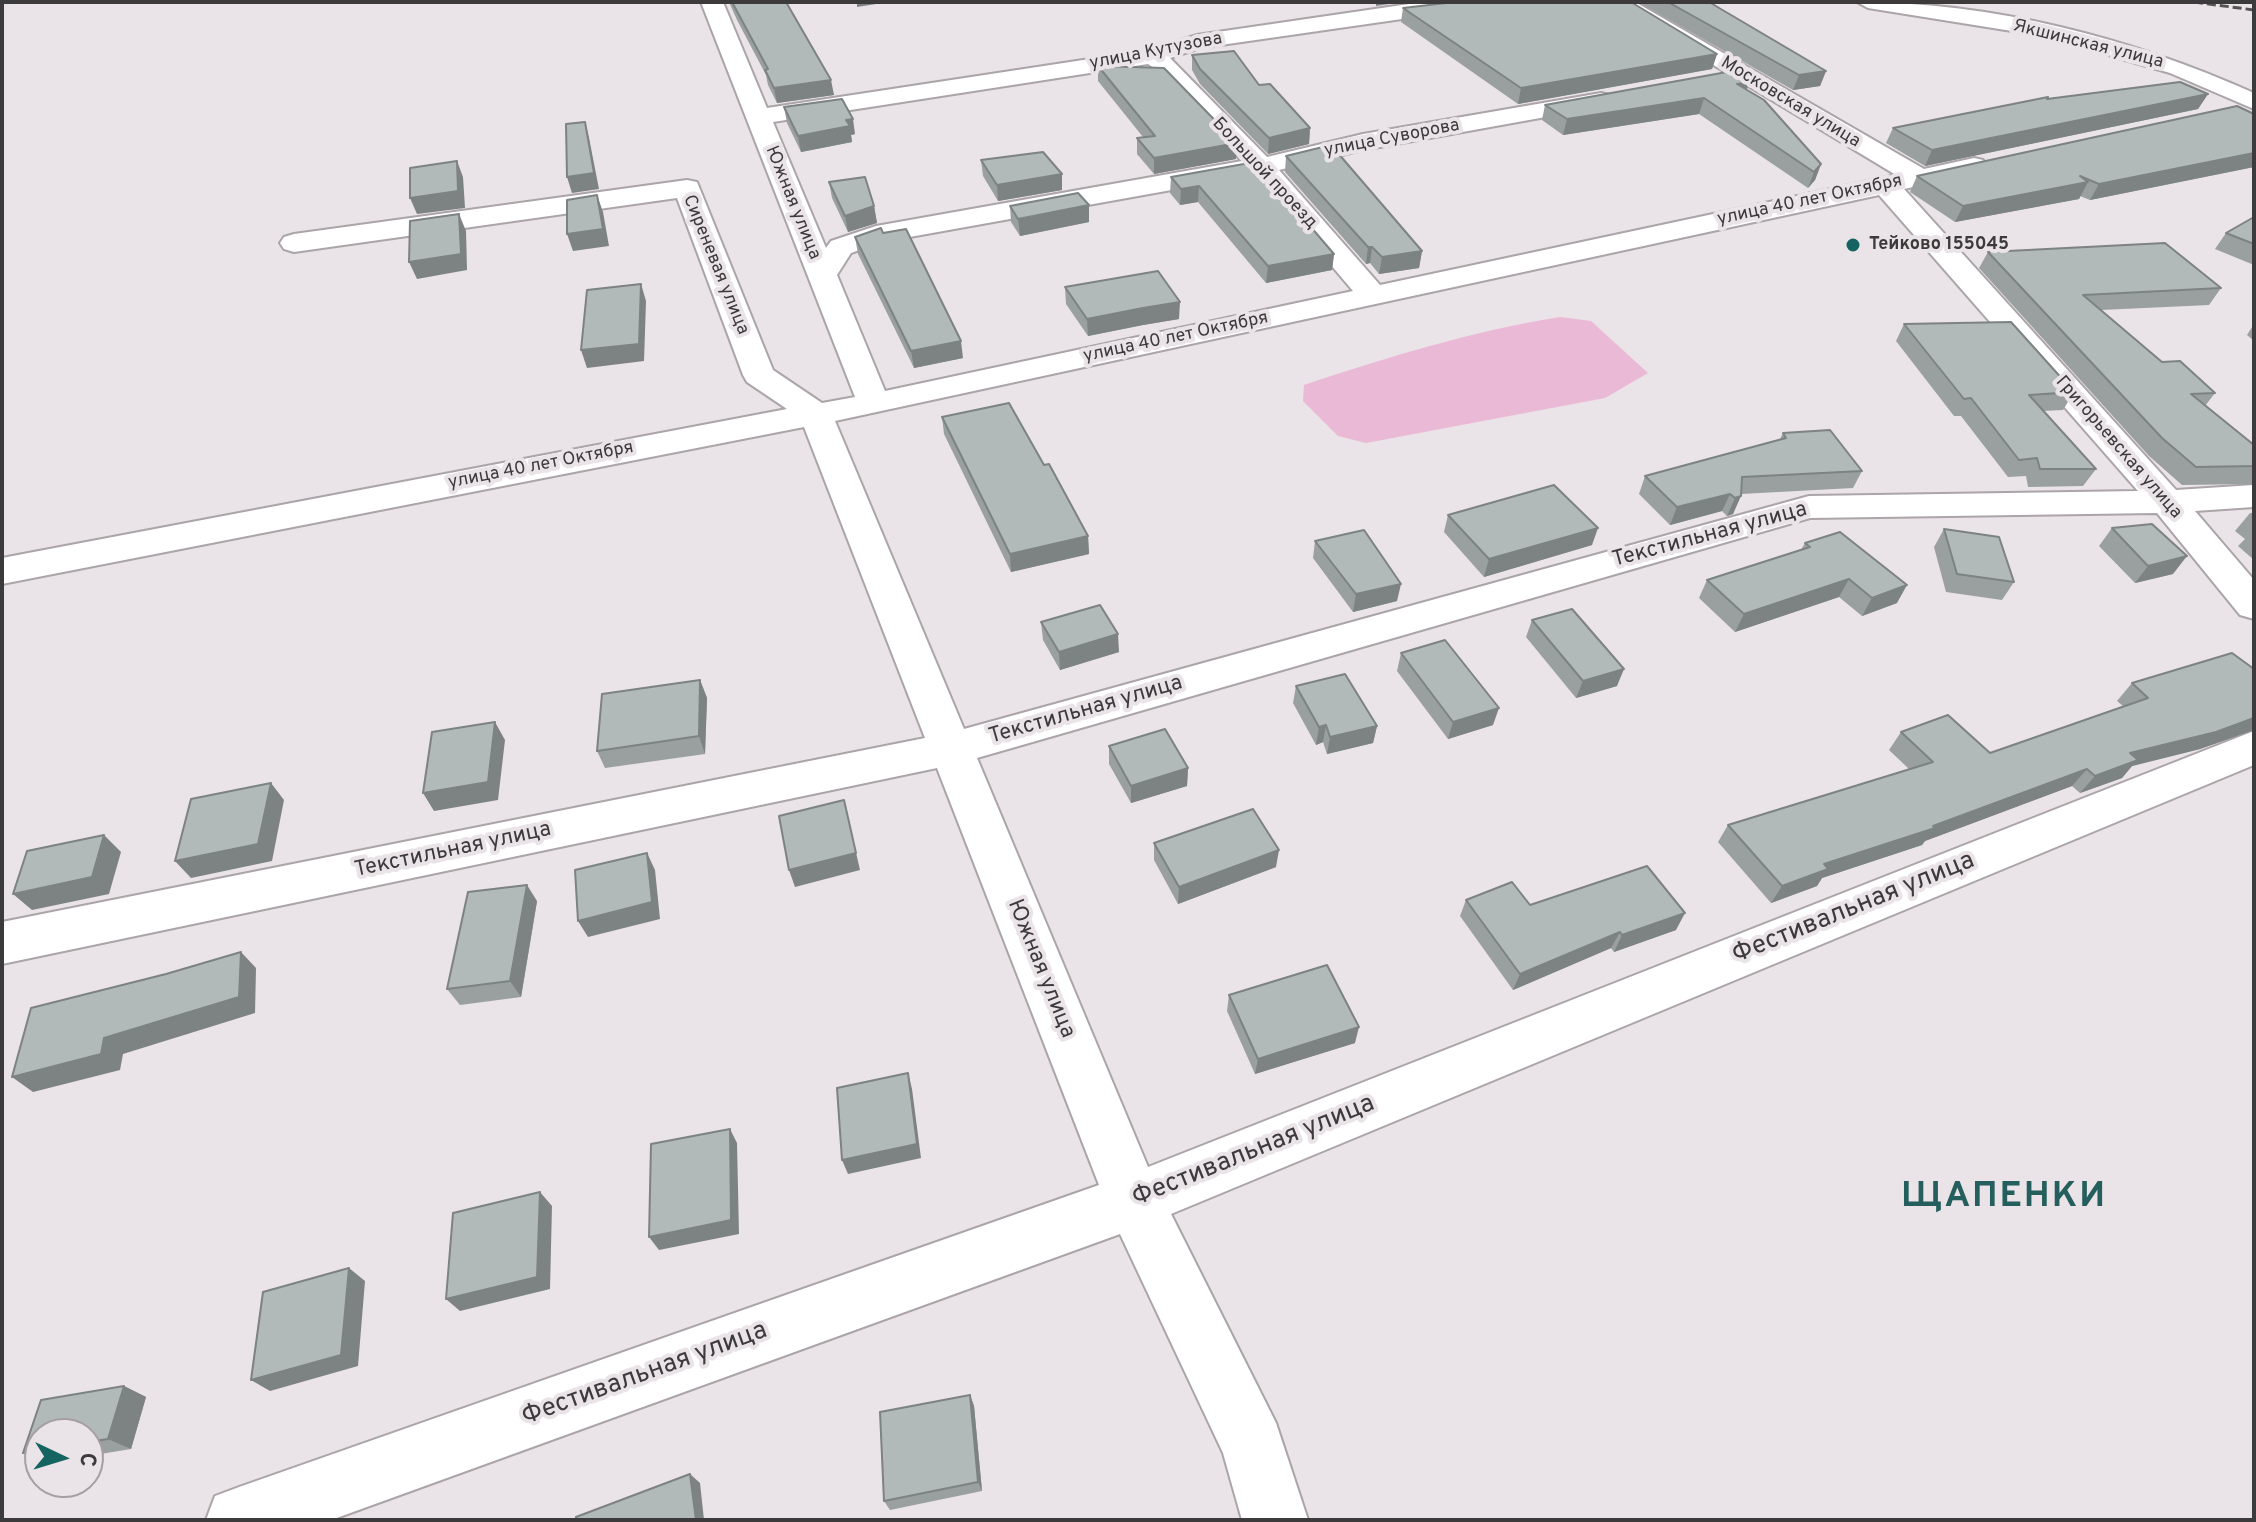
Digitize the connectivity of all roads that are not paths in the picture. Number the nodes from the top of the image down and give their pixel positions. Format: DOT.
graph roads {
  1 [pos="715,2"];
  2 [pos="1508,2"];
  3 [pos="1620,2"];
  4 [pos="1868,2"];
  5 [pos="1152,56"];
  6 [pos="1741,74"];
  7 [pos="1703,82"];
  8 [pos="1625,95"];
  9 [pos="2254,102"];
  10 [pos="2254,111"];
  11 [pos="2212,115"];
  12 [pos="757,117"];
  13 [pos="1996,161"];
  14 [pos="1261,166"];
  15 [pos="1919,177"];
  16 [pos="1885,185"];
  17 [pos="294,243"];
  18 [pos="822,275"];
  19 [pos="1373,295"];
  20 [pos="874,403"];
  21 [pos="815,413"];
  22 [pos="2254,496"];
  23 [pos="2167,502"];
  24 [pos="2,571"];
  25 [pos="2254,606"];
  26 [pos="2254,747"];
  27 [pos="950,749"];
  28 [pos="2,943"];
  29 [pos="1134,1201"];
  30 [pos="239,1520"];
  31 [pos="1275,1520"];
  1 -- 12 [label="street, Южная улица"];
  2 -- 5 [label="street, улица Кутузова"];
  3 -- 6 [label="street, Московская улица"];
  4 -- 9 [label="street, Якшинская улица"];
  5 -- 12 [label="street, улица Кутузова"];
  5 -- 14 [label="street, Большой проезд"];
  6 -- 7 [label="street"];
  6 -- 15 [label="street, Московская улица"];
  8 -- 14 [label="street, улица Суворова"];
  10 -- 11 [label="street"];
  12 -- 18 [label="street, Южная улица"];
  13 -- 15 [label="street, улица 40 лет Октября"];
  14 -- 18 [label="street, улица Суворова"];
  14 -- 19 [label="street, Большой проезд"];
  15 -- 16 [label="street, улица 40 лет Октября"];
  16 -- 19 [label="street, улица 40 лет Октября"];
  16 -- 23 [label="street, Григорьевская улица"];
  17 -- 21 [label="street, Сиреневая улица"];
  18 -- 20 [label="street, Южная улица"];
  19 -- 20 [label="street, улица 40 лет Октября"];
  20 -- 21 [label="street, улица 40 лет Октября"];
  21 -- 24 [label="street, улица 40 лет Октября"];
  21 -- 27 [label="street, Южная улица"];
  22 -- 23 [label="street, Текстильная улица"];
  23 -- 25 [label="street, Григорьевская улица"];
  23 -- 27 [label="street, Текстильная улица"];
  26 -- 29 [label="street, Фестивальная улица"];
  27 -- 28 [label="street, Текстильная улица"];
  27 -- 29 [label="street, Южная улица"];
  29 -- 30 [label="street, Фестивальная улица"];
  29 -- 31 [label="street, Южная улица"];
}
